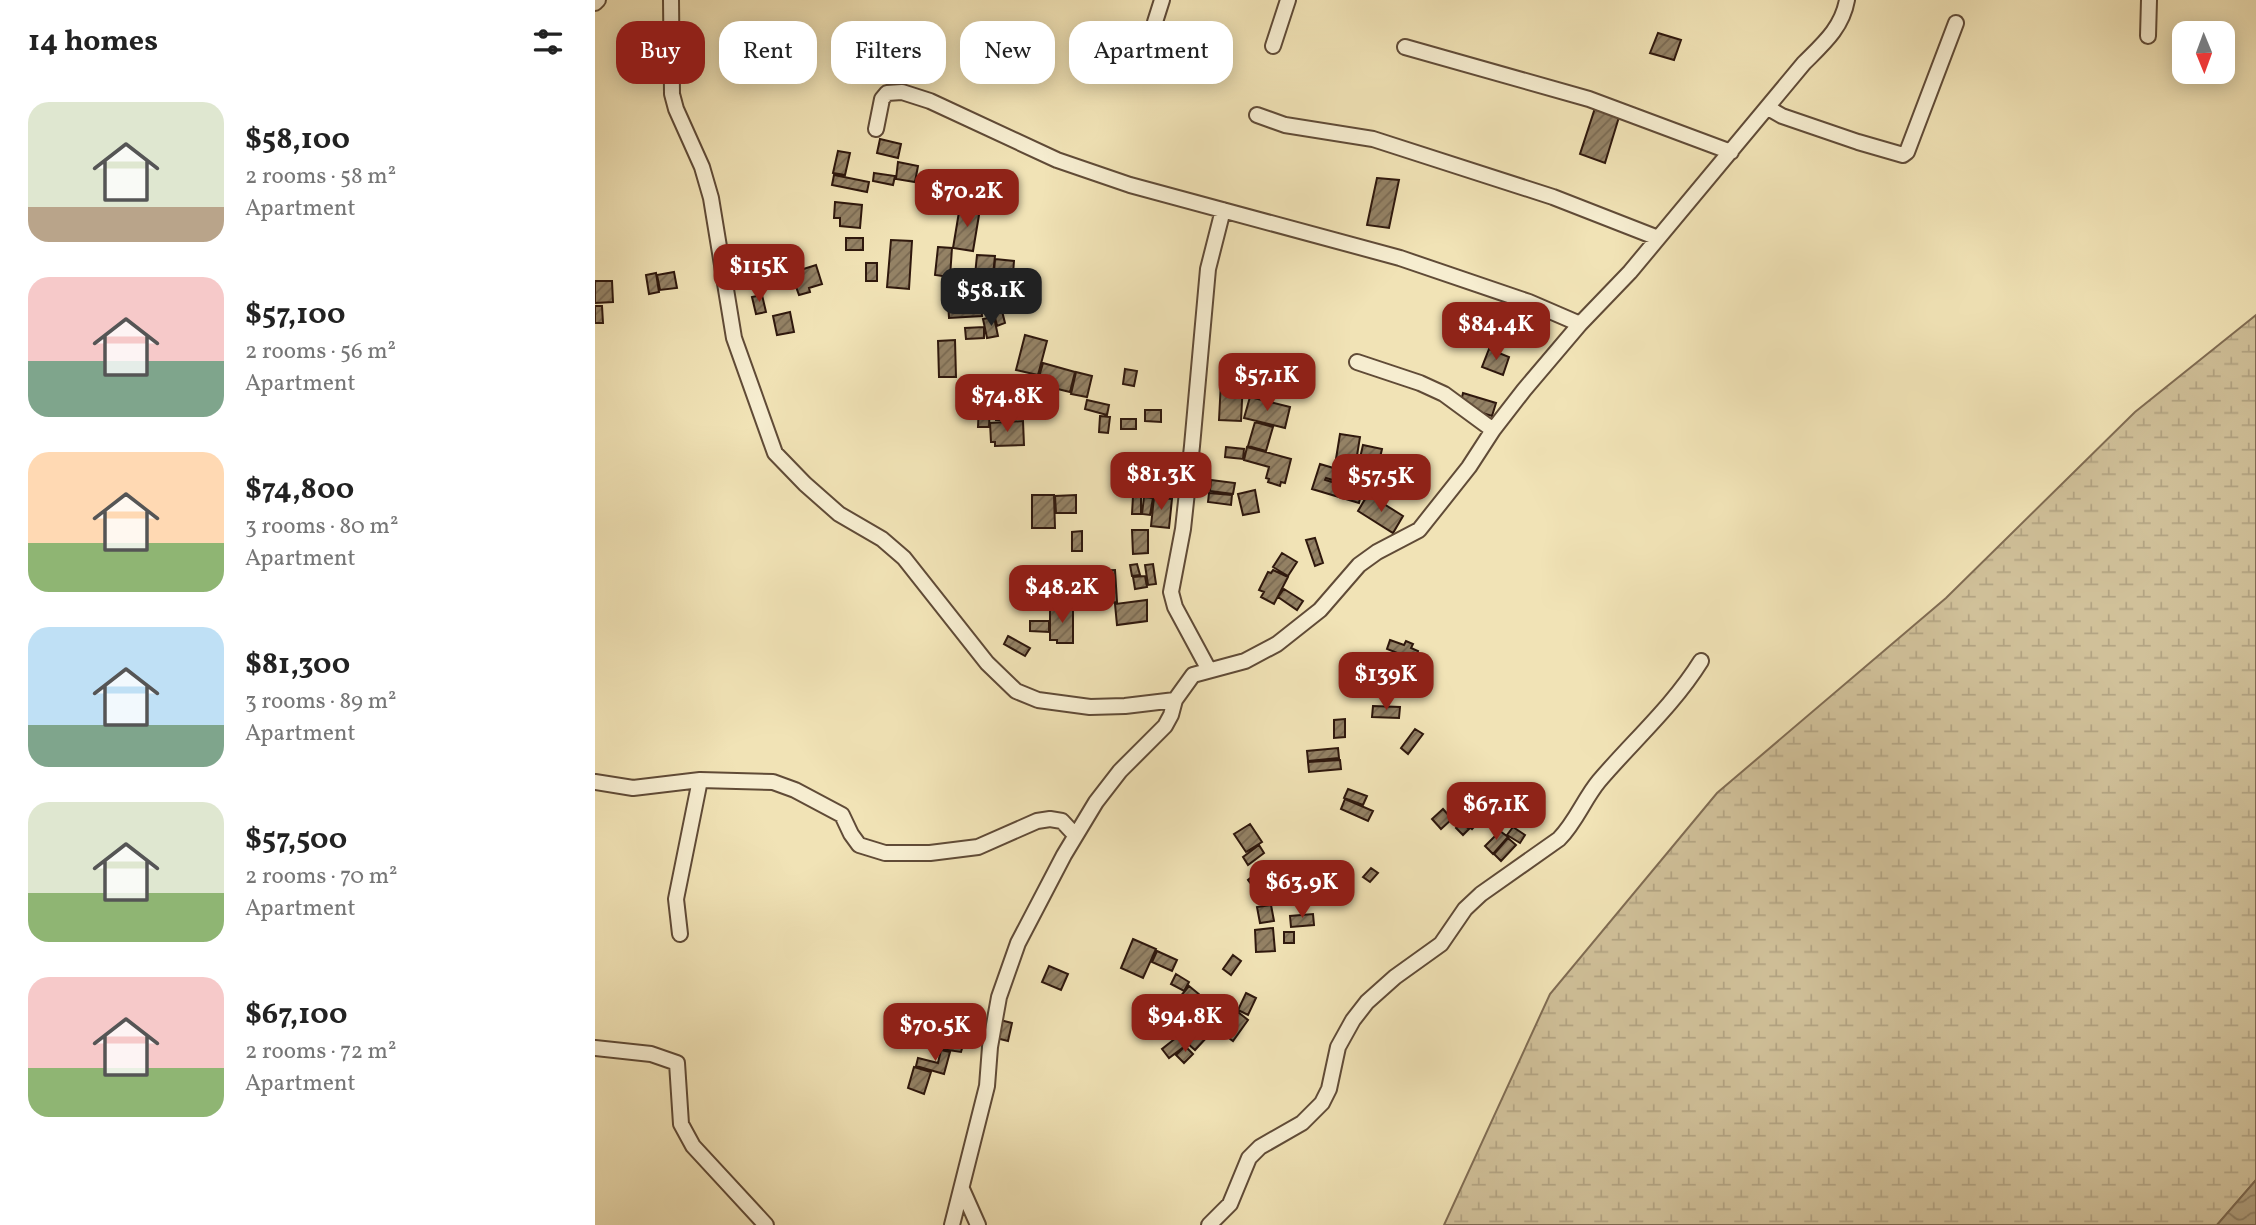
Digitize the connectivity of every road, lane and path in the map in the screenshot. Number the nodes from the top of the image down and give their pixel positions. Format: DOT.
graph roads {
  1 [pos="671,0"];
  2 [pos="1162,0"];
  3 [pos="1288,0"];
  4 [pos="1847,0"];
  5 [pos="2149,0"];
  6 [pos="1155,21"];
  7 [pos="1956,23"];
  8 [pos="2148,36"];
  9 [pos="1273,46"];
  10 [pos="1405,47"];
  11 [pos="1768,108"];
  12 [pos="1258,115"];
  13 [pos="876,129"];
  14 [pos="1731,152"];
  15 [pos="1223,210"];
  16 [pos="1658,239"];
  17 [pos="1580,324"];
  18 [pos="1357,362"];
  19 [pos="1493,430"];
  20 [pos="1701,661"];
  21 [pos="1209,670"];
  22 [pos="1175,700"];
  23 [pos="700,780"];
  24 [pos="595,782"];
  25 [pos="1075,835"];
  26 [pos="680,934"];
  27 [pos="595,1048"];
  28 [pos="962,1189"];
  29 [pos="767,1225"];
  30 [pos="952,1225"];
  31 [pos="978,1225"];
  32 [pos="1209,1225"];
  1 -- 22 [label="street"];
  2 -- 6 [label="street"];
  3 -- 9 [label="street"];
  4 -- 11 [label="street"];
  5 -- 8 [label="street"];
  7 -- 11 [label="street"];
  10 -- 14 [label="street"];
  11 -- 14 [label="street"];
  12 -- 16 [label="street"];
  13 -- 15 [label="street"];
  14 -- 16 [label="street"];
  15 -- 17 [label="street"];
  15 -- 21 [label="street"];
  16 -- 17 [label="street"];
  17 -- 19 [label="street"];
  18 -- 19 [label="street"];
  19 -- 21 [label="street"];
  20 -- 32 [label="street"];
  21 -- 22 [label="street"];
  22 -- 25 [label="street"];
  23 -- 24 [label="street"];
  23 -- 25 [label="street"];
  23 -- 26 [label="street"];
  25 -- 28 [label="street"];
  27 -- 29 [label="street"];
  28 -- 30 [label="street"];
  28 -- 31 [label="street"];
}
